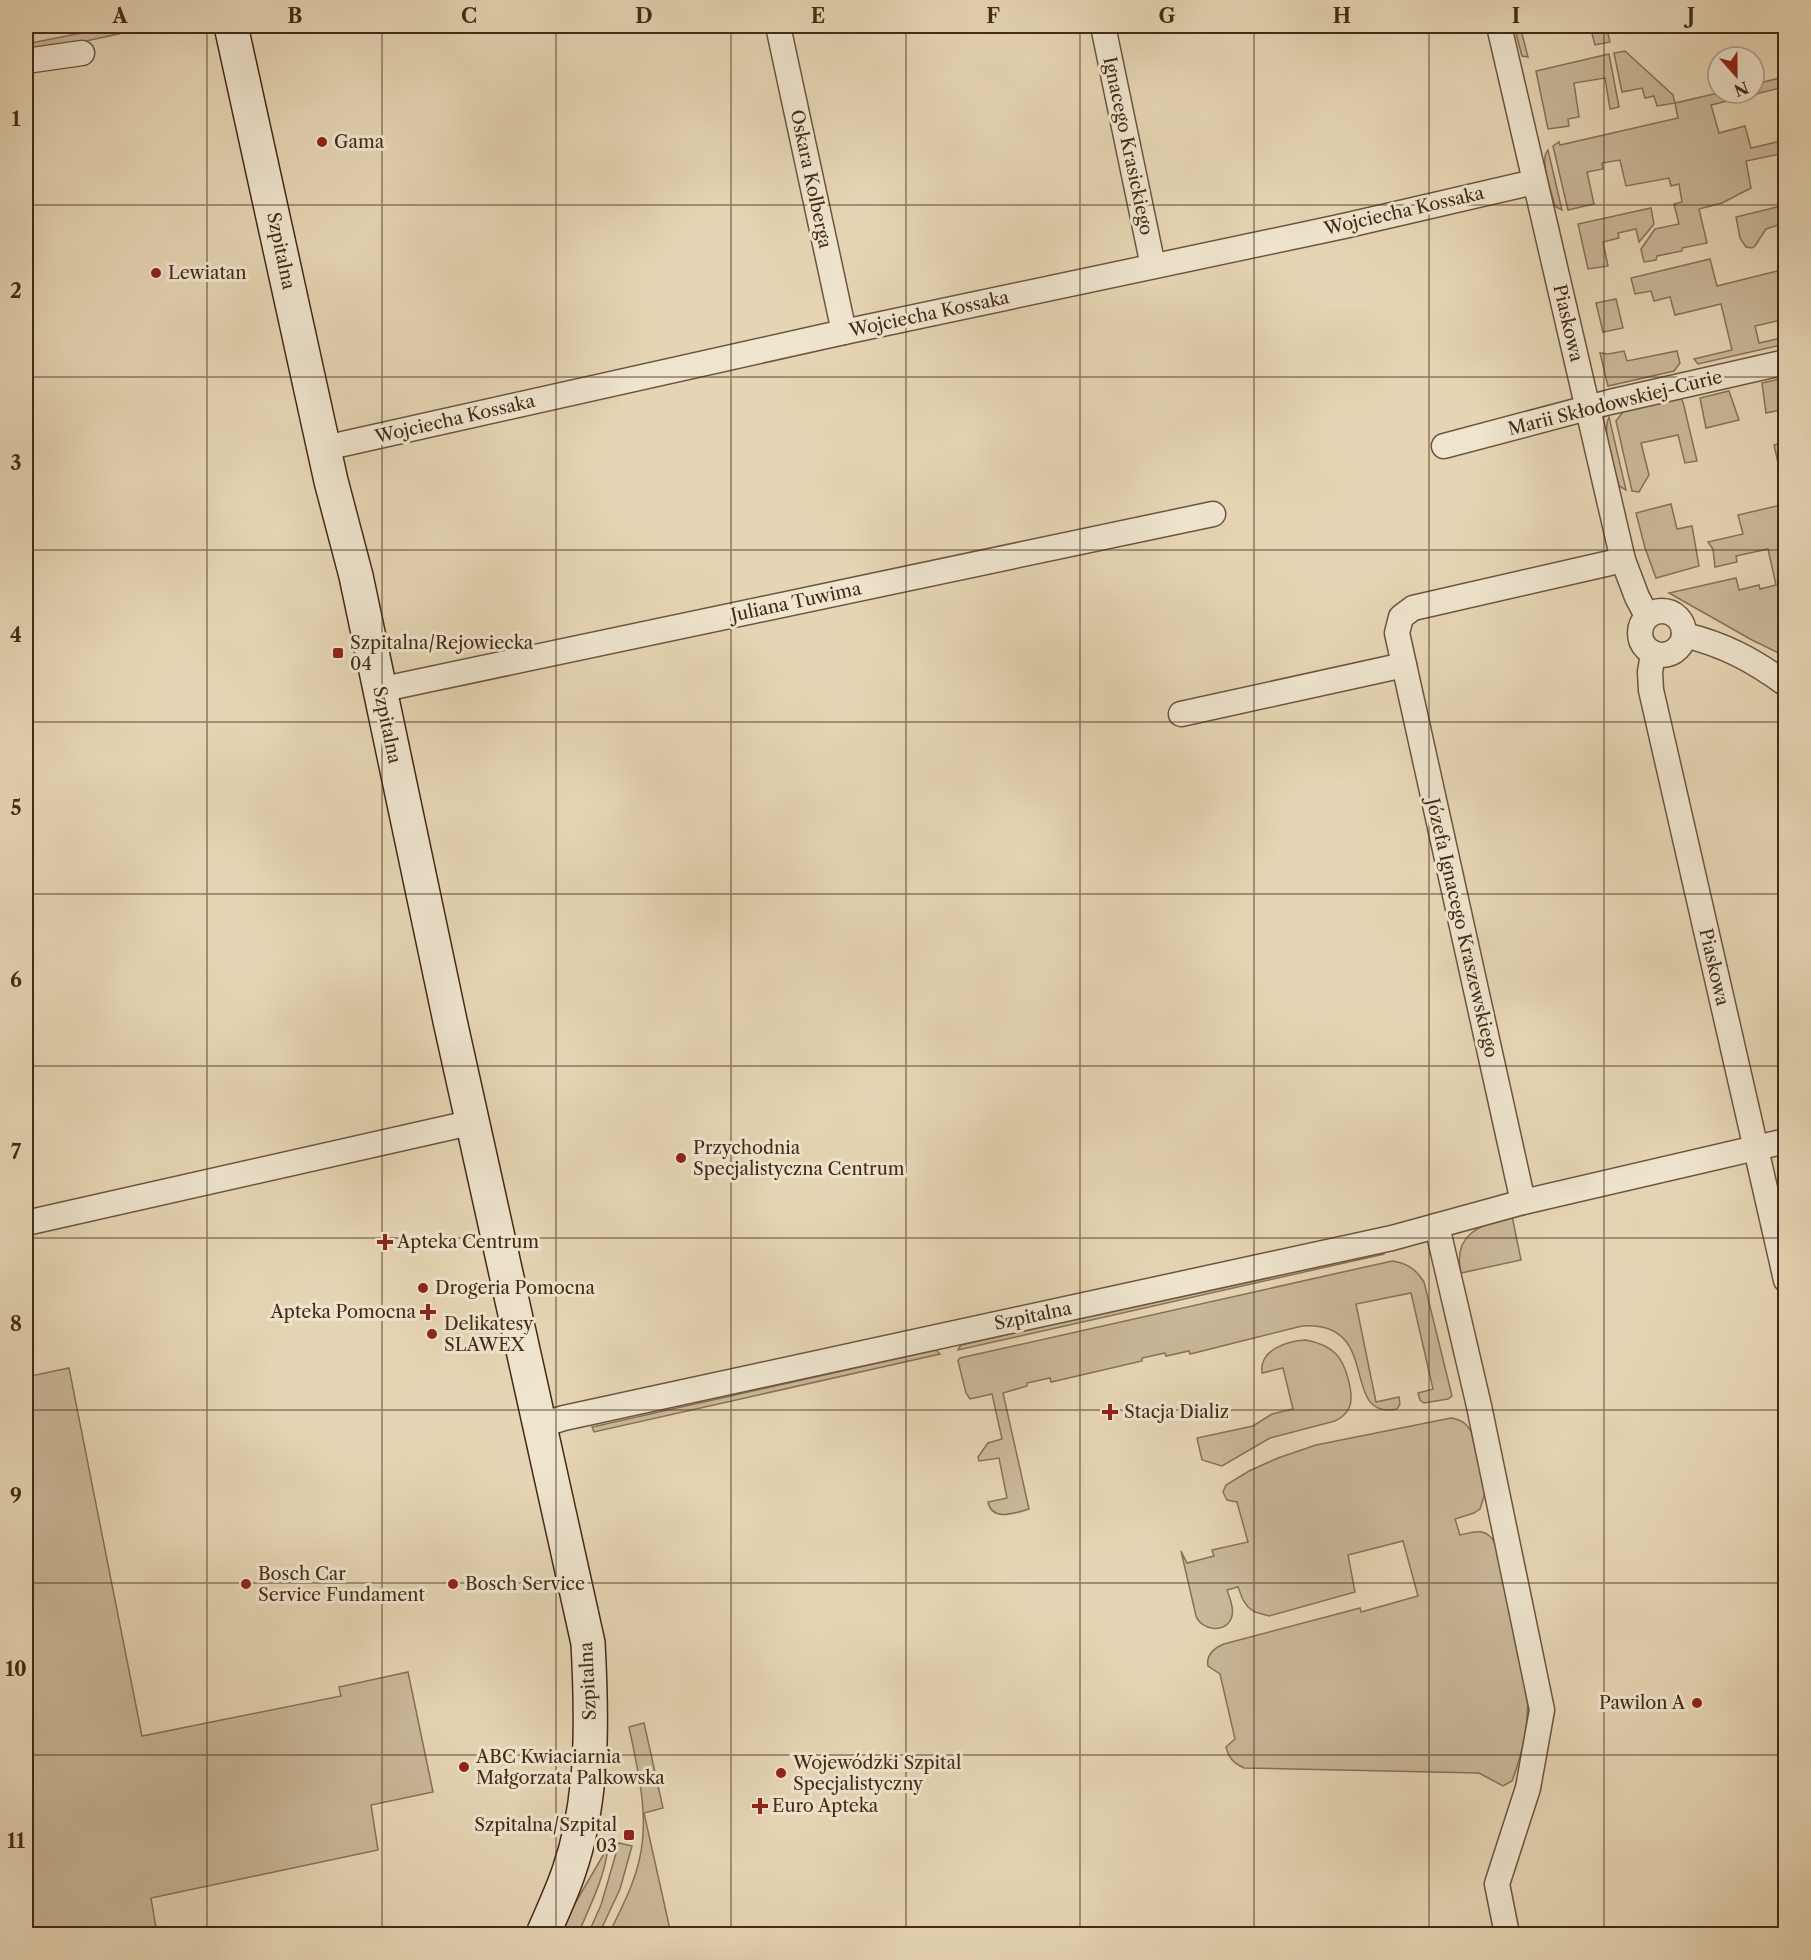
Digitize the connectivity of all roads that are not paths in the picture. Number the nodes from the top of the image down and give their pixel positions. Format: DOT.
graph roads {
  1 [pos="231,26"];
  2 [pos="778,26"];
  3 [pos="1103,26"];
  4 [pos="1499,26"];
  5 [pos="82,54"];
  6 [pos="26,60"];
  7 [pos="1534,182"];
  8 [pos="1153,266"];
  9 [pos="844,332"];
  10 [pos="1785,362"];
  11 [pos="1588,408"];
  12 [pos="1444,446"];
  13 [pos="325,448"];
  14 [pos="1213,514"];
  15 [pos="1623,560"];
  16 [pos="1647,616"];
  17 [pos="1684,635"];
  18 [pos="1653,654"];
  19 [pos="1404,665"];
  20 [pos="1783,680"];
  21 [pos="380,690"];
  22 [pos="1181,714"];
  23 [pos="474,1122"];
  24 [pos="1785,1142"];
  25 [pos="1755,1148"];
  26 [pos="1523,1202"];
  27 [pos="26,1222"];
  28 [pos="1437,1226"];
  29 [pos="1785,1280"];
  30 [pos="541,1425"];
  31 [pos="543,1935"];
  32 [pos="1507,1935"];
  1 -- 13 [label="street, Szpitalna"];
  2 -- 9 [label="street, Oskara Kolberga"];
  3 -- 8 [label="street, Ignacego Krasickiego"];
  4 -- 7 [label="street, Piaskowa"];
  5 -- 6 [label="street"];
  7 -- 8 [label="street, Wojciecha Kossaka"];
  7 -- 11 [label="street, Piaskowa"];
  8 -- 9 [label="street, Wojciecha Kossaka"];
  9 -- 13 [label="street, Wojciecha Kossaka"];
  10 -- 11 [label="street, Marii Skłodowskiej-Curie"];
  11 -- 12 [label="street, Marii Skłodowskiej-Curie"];
  11 -- 15 [label="street, Piaskowa"];
  13 -- 21 [label="street, Szpitalna"];
  14 -- 21 [label="street, Juliana Tuwima"];
  15 -- 16 [label="street, Piaskowa"];
  15 -- 19 [label="street, Józefa Ignacego Kraszewskiego"];
  16 -- 17 [label="street"];
  16 -- 18 [label="street"];
  17 -- 18 [label="street"];
  17 -- 20 [label="street"];
  18 -- 25 [label="street, Piaskowa"];
  19 -- 22 [label="street"];
  19 -- 26 [label="street, Józefa Ignacego Kraszewskiego"];
  21 -- 23 [label="street, Szpitalna"];
  23 -- 27 [label="street"];
  23 -- 30 [label="street, Szpitalna"];
  24 -- 25 [label="street"];
  25 -- 26 [label="street"];
  25 -- 29 [label="street, Piaskowa"];
  26 -- 28 [label="street, Szpitalna"];
  28 -- 30 [label="street, Szpitalna"];
  28 -- 32 [label="street"];
  30 -- 31 [label="street, Szpitalna"];
}
